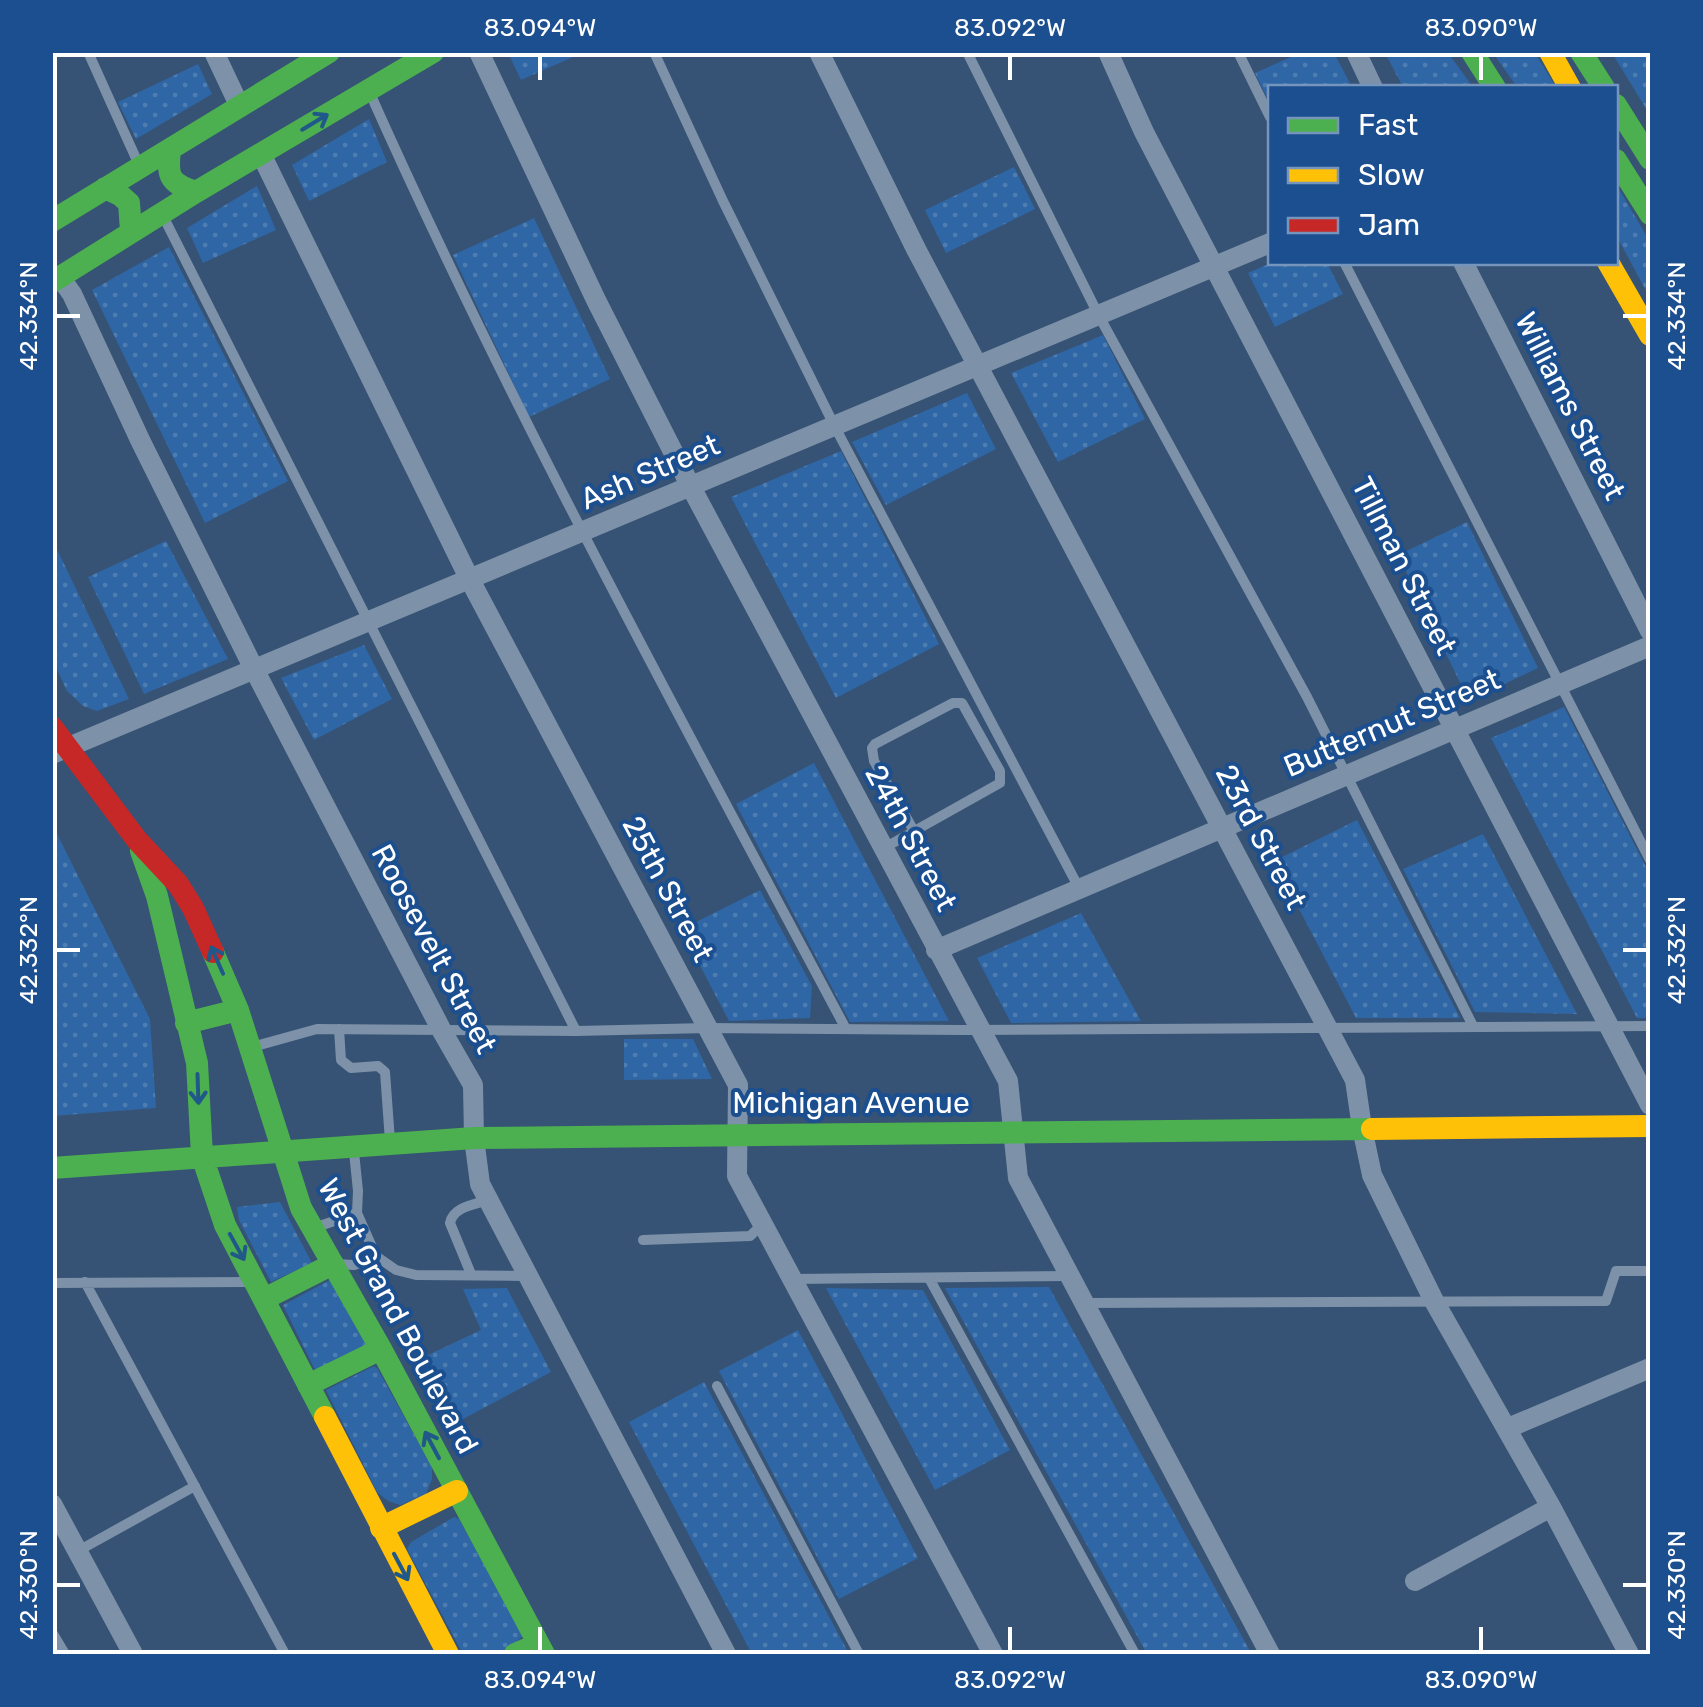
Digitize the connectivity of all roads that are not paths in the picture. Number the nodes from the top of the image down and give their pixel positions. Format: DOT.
graph roads {
  1 [pos="88,52"];
  2 [pos="214,52"];
  3 [pos="329,52"];
  4 [pos="433,52"];
  5 [pos="479,52"];
  6 [pos="654,52"];
  7 [pos="819,52"];
  8 [pos="967,52"];
  9 [pos="1108,52"];
  10 [pos="1238,52"];
  11 [pos="1356,52"];
  12 [pos="1472,52"];
  13 [pos="1550,52"];
  14 [pos="1582,52"];
  15 [pos="407,60"];
  16 [pos="1372,85"];
  17 [pos="1493,85"];
  18 [pos="1568,85"];
  19 [pos="1602,85"];
  20 [pos="369,90"];
  21 [pos="240,107"];
  22 [pos="1618,108"];
  23 [pos="1268,114"];
  24 [pos="170,149"];
  25 [pos="261,154"];
  26 [pos="1650,159"];
  27 [pos="1618,163"];
  28 [pos="140,167"];
  29 [pos="106,188"];
  30 [pos="196,192"];
  31 [pos="162,213"];
  32 [pos="1650,214"];
  33 [pos="52,220"];
  34 [pos="131,231"];
  35 [pos="1268,244"];
  36 [pos="1346,265"];
  37 [pos="1465,265"];
  38 [pos="1610,265"];
  39 [pos="1215,266"];
  40 [pos="56,280"];
  41 [pos="1099,316"];
  42 [pos="1650,335"];
  43 [pos="978,367"];
  44 [pos="835,427"];
  45 [pos="691,487"];
  46 [pos="582,533"];
  47 [pos="470,580"];
  48 [pos="368,622"];
  49 [pos="1650,631"];
  50 [pos="1650,646"];
  51 [pos="254,669"];
  52 [pos="1560,684"];
  53 [pos="52,726"];
  54 [pos="1455,729"];
  55 [pos="60,751"];
  56 [pos="1345,776"];
  57 [pos="1222,828"];
  58 [pos="914,831"];
  59 [pos="137,840"];
  60 [pos="883,849"];
  61 [pos="1650,860"];
  62 [pos="1080,889"];
  63 [pos="936,950"];
  64 [pos="238,1010"];
  65 [pos="186,1023"];
  66 [pos="1473,1026"];
  67 [pos="1610,1026"];
  68 [pos="1650,1026"];
  69 [pos="1328,1027"];
  70 [pos="708,1028"];
  71 [pos="339,1029"];
  72 [pos="846,1029"];
  73 [pos="980,1029"];
  74 [pos="442,1031"];
  75 [pos="576,1031"];
  76 [pos="251,1048"];
  77 [pos="1650,1104"];
  78 [pos="1650,1126"];
  79 [pos="1362,1128"];
  80 [pos="1014,1132"];
  81 [pos="738,1133"];
  82 [pos="474,1138"];
  83 [pos="390,1143"];
  84 [pos="353,1146"];
  85 [pos="283,1151"];
  86 [pos="202,1156"];
  87 [pos="52,1168"];
  88 [pos="488,1200"];
  89 [pos="357,1213"];
  90 [pos="763,1224"];
  91 [pos="313,1229"];
  92 [pos="643,1240"];
  93 [pos="376,1256"];
  94 [pos="333,1264"];
  95 [pos="1650,1271"];
  96 [pos="471,1274"];
  97 [pos="528,1276"];
  98 [pos="1069,1276"];
  99 [pos="929,1278"];
  100 [pos="792,1279"];
  101 [pos="85,1282"];
  102 [pos="52,1283"];
  103 [pos="260,1291"];
  104 [pos="1434,1300"];
  105 [pos="1084,1303"];
  106 [pos="381,1349"];
  107 [pos="1650,1368"];
  108 [pos="308,1385"];
  109 [pos="717,1386"];
  110 [pos="1508,1428"];
  111 [pos="195,1486"];
  112 [pos="457,1492"];
  113 [pos="52,1504"];
  114 [pos="1551,1507"];
  115 [pos="382,1528"];
  116 [pos="78,1551"];
  117 [pos="1415,1581"];
  118 [pos="52,1632"];
  119 [pos="541,1649"];
  120 [pos="65,1654"];
  121 [pos="133,1654"];
  122 [pos="286,1654"];
  123 [pos="448,1654"];
  124 [pos="515,1654"];
  125 [pos="726,1654"];
  126 [pos="859,1654"];
  127 [pos="993,1654"];
  128 [pos="1135,1654"];
  129 [pos="1270,1654"];
  130 [pos="1629,1654"];
  1 -- 28 [label="lane"];
  2 -- 21 [label="street"];
  3 -- 21 [label="main road"];
  4 -- 15 [label="main road"];
  5 -- 45 [label="street, 24th Street"];
  6 -- 44 [label="lane"];
  7 -- 43 [label="street, 23rd Street"];
  8 -- 41 [label="lane"];
  9 -- 39 [label="street, Tillman Street"];
  10 -- 23 [label="lane"];
  11 -- 16 [label="street"];
  12 -- 17 [label="main road"];
  13 -- 18 [label="main road"];
  14 -- 19 [label="main road"];
  15 -- 20 [label="main road"];
  25 -- 20 [label="main road, one-way"];
  20 -- 46 [label="lane"];
  21 -- 24 [label="main road"];
  22 -- 26 [label="main road"];
  24 -- 28 [label="main road"];
  24 -- 30 [label="main road"];
  25 -- 30 [label="main road"];
  25 -- 47 [label="street, 25th Street"];
  27 -- 32 [label="main road"];
  28 -- 29 [label="main road"];
  29 -- 33 [label="main road"];
  29 -- 34 [label="main road"];
  30 -- 31 [label="main road"];
  31 -- 34 [label="main road"];
  31 -- 48 [label="lane"];
  34 -- 40 [label="main road"];
  35 -- 39 [label="street, Ash Street"];
  36 -- 52 [label="lane"];
  37 -- 49 [label="street, Williams Street"];
  38 -- 42 [label="main road"];
  39 -- 41 [label="street, Ash Street"];
  39 -- 54 [label="street, Tillman Street"];
  40 -- 51 [label="street, Roosevelt Street"];
  41 -- 43 [label="street, Ash Street"];
  41 -- 56 [label="lane"];
  43 -- 44 [label="street, Ash Street"];
  43 -- 57 [label="street, 23rd Street"];
  44 -- 45 [label="street, Ash Street"];
  44 -- 62 [label="lane"];
  45 -- 46 [label="street, Ash Street"];
  45 -- 60 [label="street, 24th Street"];
  46 -- 47 [label="street, Ash Street"];
  46 -- 72 [label="lane"];
  47 -- 48 [label="street, Ash Street"];
  47 -- 70 [label="street, 25th Street"];
  48 -- 51 [label="street, Ash Street"];
  48 -- 75 [label="lane"];
  50 -- 52 [label="street, Butternut Street"];
  51 -- 55 [label="street, Ash Street"];
  51 -- 74 [label="street, Roosevelt Street"];
  52 -- 54 [label="street, Butternut Street"];
  52 -- 61 [label="lane"];
  53 -- 55 [label="main road, West Grand Boulevard"];
  54 -- 56 [label="street, Butternut Street"];
  54 -- 67 [label="street, Tillman Street"];
  55 -- 59 [label="main road, West Grand Boulevard"];
  56 -- 57 [label="street, Butternut Street"];
  56 -- 66 [label="lane"];
  57 -- 62 [label="street, Butternut Street"];
  57 -- 69 [label="street, 23rd Street"];
  58 -- 58 [label="lane"];
  58 -- 60 [label="lane"];
  64 -- 59 [label="main road, West Grand Boulevard, one-way"];
  59 -- 65 [label="main road, West Grand Boulevard"];
  60 -- 63 [label="street, 24th Street"];
  62 -- 63 [label="street, Butternut Street"];
  63 -- 73 [label="street, 24th Street"];
  64 -- 65 [label="main road"];
  64 -- 76 [label="main road, West Grand Boulevard"];
  65 -- 86 [label="main road, West Grand Boulevard, one-way"];
  66 -- 67 [label="lane"];
  66 -- 69 [label="lane"];
  67 -- 68 [label="lane"];
  67 -- 77 [label="street, Tillman Street"];
  69 -- 73 [label="lane"];
  69 -- 79 [label="street, 23rd Street"];
  70 -- 72 [label="lane"];
  70 -- 75 [label="lane"];
  70 -- 81 [label="street, 25th Street"];
  71 -- 74 [label="lane"];
  71 -- 76 [label="lane"];
  71 -- 83 [label="lane"];
  72 -- 73 [label="lane"];
  73 -- 80 [label="street, 24th Street"];
  74 -- 75 [label="lane"];
  74 -- 82 [label="street, Roosevelt Street"];
  76 -- 85 [label="main road, West Grand Boulevard"];
  78 -- 79 [label="main road, Michigan Avenue"];
  79 -- 80 [label="main road, Michigan Avenue"];
  79 -- 104 [label="street, 23rd Street"];
  80 -- 81 [label="main road, Michigan Avenue"];
  80 -- 98 [label="street, 24th Street"];
  81 -- 82 [label="main road, Michigan Avenue"];
  81 -- 90 [label="street, 25th Street"];
  82 -- 83 [label="main road, Michigan Avenue"];
  82 -- 88 [label="street, Roosevelt Street"];
  83 -- 84 [label="main road, Michigan Avenue"];
  84 -- 85 [label="main road, Michigan Avenue"];
  84 -- 89 [label="lane"];
  85 -- 86 [label="main road, Michigan Avenue"];
  85 -- 91 [label="main road, West Grand Boulevard"];
  86 -- 87 [label="main road, Michigan Avenue"];
  86 -- 103 [label="main road, West Grand Boulevard, one-way"];
  88 -- 96 [label="lane"];
  88 -- 97 [label="street, Roosevelt Street"];
  89 -- 91 [label="lane"];
  89 -- 93 [label="lane"];
  90 -- 92 [label="lane"];
  90 -- 100 [label="street, 25th Street"];
  91 -- 94 [label="main road, West Grand Boulevard"];
  93 -- 94 [label="lane"];
  93 -- 96 [label="lane"];
  94 -- 103 [label="main road"];
  94 -- 106 [label="main road, West Grand Boulevard"];
  95 -- 104 [label="lane"];
  96 -- 97 [label="lane"];
  97 -- 125 [label="street, Roosevelt Street"];
  98 -- 99 [label="lane"];
  98 -- 105 [label="street, 24th Street"];
  99 -- 100 [label="lane"];
  99 -- 128 [label="lane"];
  100 -- 127 [label="street, 25th Street"];
  101 -- 102 [label="lane"];
  101 -- 103 [label="lane"];
  101 -- 111 [label="lane"];
  103 -- 108 [label="main road, West Grand Boulevard"];
  104 -- 105 [label="lane"];
  104 -- 110 [label="street, 23rd Street"];
  105 -- 129 [label="street, 24th Street"];
  106 -- 108 [label="main road"];
  112 -- 106 [label="main road, West Grand Boulevard, one-way"];
  107 -- 110 [label="street"];
  108 -- 115 [label="main road, West Grand Boulevard"];
  109 -- 126 [label="lane"];
  110 -- 114 [label="street, 23rd Street"];
  111 -- 116 [label="lane"];
  111 -- 122 [label="lane"];
  112 -- 115 [label="main road"];
  112 -- 119 [label="main road, West Grand Boulevard"];
  113 -- 116 [label="street"];
  114 -- 117 [label="street"];
  114 -- 130 [label="street, 23rd Street"];
  115 -- 123 [label="main road, West Grand Boulevard, one-way"];
  116 -- 121 [label="street"];
  118 -- 120 [label="lane"];
  119 -- 124 [label="main road"];
}
